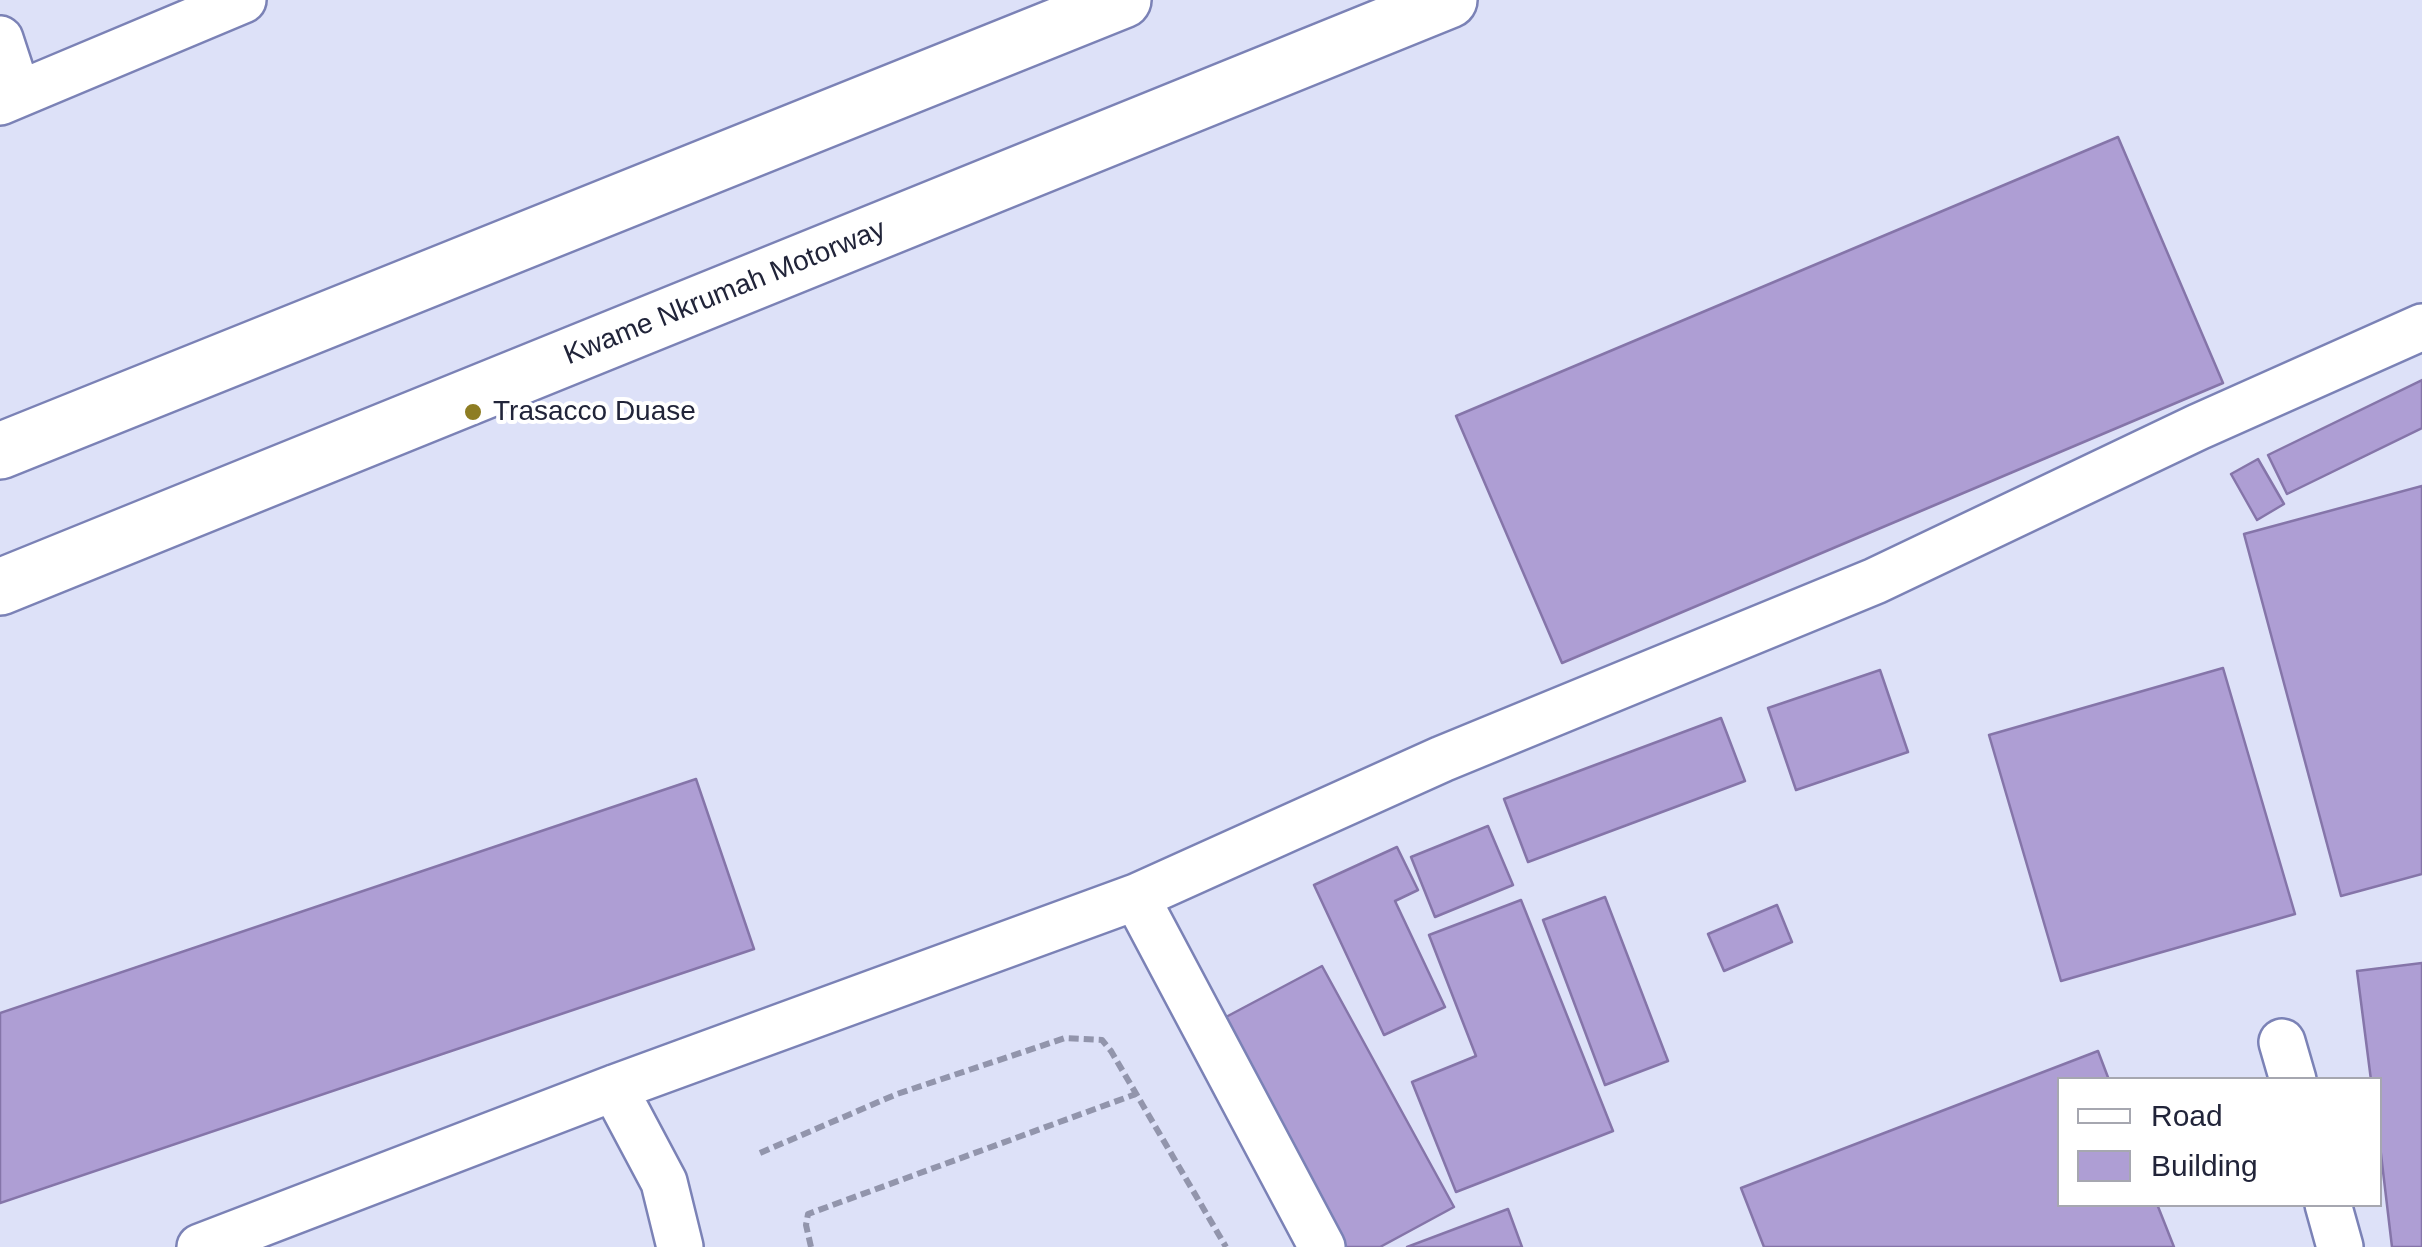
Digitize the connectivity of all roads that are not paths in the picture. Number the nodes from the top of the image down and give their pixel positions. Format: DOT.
graph roads {
  1 [pos="244,0"];
  2 [pos="1123,0"];
  3 [pos="1450,0"];
  4 [pos="0,39"];
  5 [pos="9,98"];
  6 [pos="2422,327"];
  7 [pos="0,451"];
  8 [pos="0,587"];
  9 [pos="1136,897"];
  10 [pos="614,1088"];
  11 [pos="2329,1207"];
  12 [pos="200,1247"];
  13 [pos="680,1247"];
  14 [pos="1322,1247"];
  15 [pos="2340,1247"];
  1 -- 5 [label="street"];
  2 -- 7 [label="highway"];
  3 -- 8 [label="highway, Kwame Nkrumah Motorway"];
  4 -- 5 [label="street"];
  6 -- 9 [label="street"];
  9 -- 10 [label="street"];
  9 -- 14 [label="street"];
  10 -- 12 [label="street"];
  10 -- 13 [label="street"];
  11 -- 15 [label="street"];
}
